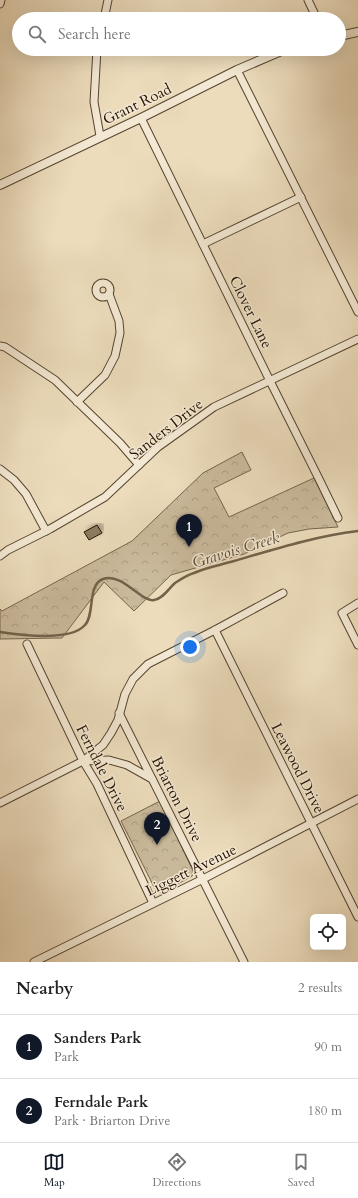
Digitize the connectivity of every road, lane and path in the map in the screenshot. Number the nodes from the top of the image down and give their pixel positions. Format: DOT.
graph roads {
  1 [pos="1,0"];
  2 [pos="108,0"];
  3 [pos="308,0"];
  4 [pos="0,4"];
  5 [pos="105,12"];
  6 [pos="314,12"];
  7 [pos="358,32"];
  8 [pos="346,35"];
  9 [pos="97,56"];
  10 [pos="270,56"];
  11 [pos="237,70"];
  12 [pos="141,118"];
  13 [pos="100,136"];
  14 [pos="0,185"];
  15 [pos="301,197"];
  16 [pos="203,244"];
  17 [pos="109,294"];
  18 [pos="358,312"];
  19 [pos="358,338"];
  20 [pos="0,346"];
  21 [pos="270,381"];
  22 [pos="78,402"];
  23 [pos="140,465"];
  24 [pos="0,469"];
  25 [pos="338,518"];
  26 [pos="46,531"];
  27 [pos="0,556"];
  28 [pos="283,593"];
  29 [pos="358,603"];
  30 [pos="215,630"];
  31 [pos="27,644"];
  32 [pos="358,645"];
  33 [pos="119,713"];
  34 [pos="83,762"];
  35 [pos="152,779"];
  36 [pos="358,799"];
  37 [pos="0,803"];
  38 [pos="311,824"];
  39 [pos="203,879"];
  40 [pos="153,903"];
  41 [pos="358,917"];
  42 [pos="34,962"];
  43 [pos="244,962"];
  1 -- 4 [label="street"];
  2 -- 5 [label="street"];
  3 -- 6 [label="street"];
  7 -- 8 [label="street"];
  9 -- 13 [label="street"];
  10 -- 11 [label="street, Grant Road"];
  11 -- 12 [label="street, Grant Road"];
  11 -- 15 [label="street"];
  12 -- 13 [label="street, Grant Road"];
  12 -- 16 [label="street, Clover Lane"];
  13 -- 14 [label="street, Grant Road"];
  15 -- 16 [label="street"];
  15 -- 18 [label="street"];
  16 -- 21 [label="street, Clover Lane"];
  17 -- 22 [label="street"];
  19 -- 21 [label="street, Sanders Drive"];
  20 -- 22 [label="street"];
  21 -- 23 [label="street, Sanders Drive"];
  21 -- 25 [label="street, Clover Lane"];
  22 -- 23 [label="street"];
  23 -- 26 [label="street, Sanders Drive"];
  24 -- 26 [label="street"];
  26 -- 27 [label="street, Sanders Drive"];
  28 -- 30 [label="street"];
  29 -- 32 [label="street"];
  30 -- 33 [label="street"];
  30 -- 38 [label="street, Leawood Drive"];
  31 -- 34 [label="street, Ferndale Drive"];
  33 -- 34 [label="street"];
  33 -- 35 [label="street, Briarton Drive"];
  34 -- 35 [label="street"];
  34 -- 37 [label="street"];
  34 -- 40 [label="street, Ferndale Drive"];
  35 -- 39 [label="street, Briarton Drive"];
  36 -- 38 [label="street, Liggett Avenue"];
  38 -- 39 [label="street, Liggett Avenue"];
  38 -- 41 [label="street, Leawood Drive"];
  39 -- 40 [label="street, Liggett Avenue"];
  39 -- 43 [label="street, Briarton Drive"];
  40 -- 42 [label="street, Liggett Avenue"];
}
